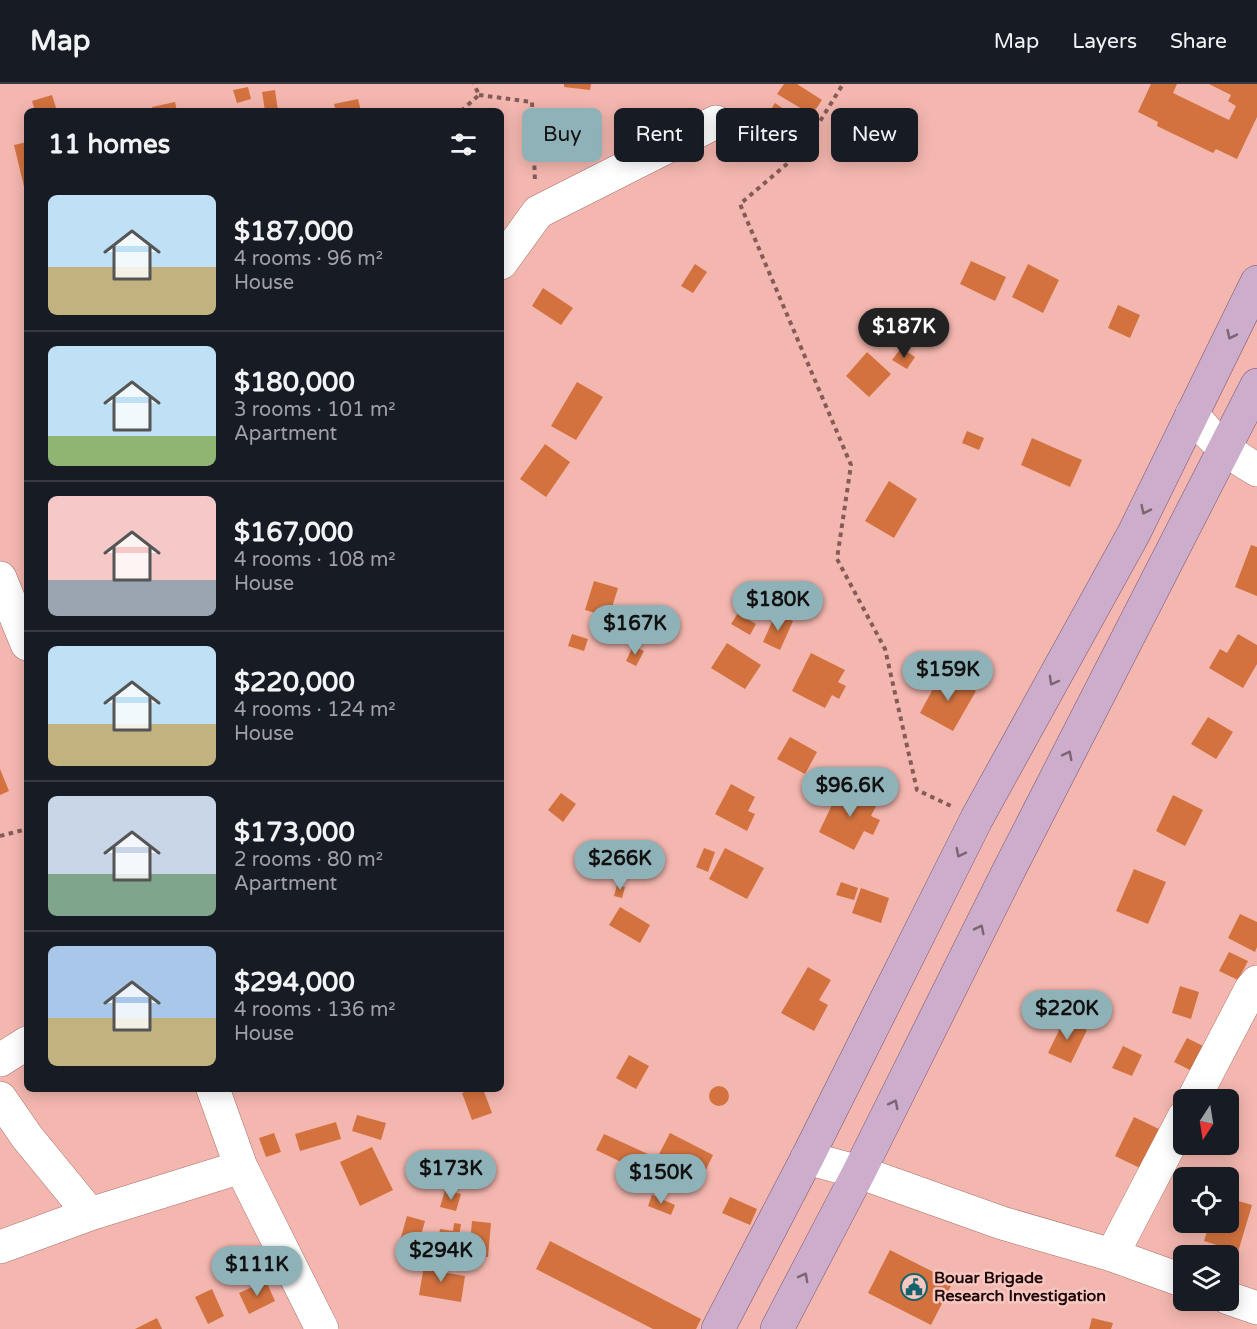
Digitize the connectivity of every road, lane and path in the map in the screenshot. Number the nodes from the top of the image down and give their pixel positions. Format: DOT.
graph roads {
  1 [pos="474,84"];
  2 [pos="843,84"];
  3 [pos="479,95"];
  4 [pos="464,108"];
  5 [pos="716,122"];
  6 [pos="819,123"];
  7 [pos="789,162"];
  8 [pos="538,212"];
  9 [pos="504,259"];
  10 [pos="1257,282"];
  11 [pos="1257,385"];
  12 [pos="1192,414"];
  13 [pos="1224,450"];
  14 [pos="1257,470"];
  15 [pos="0,578"];
  16 [pos="24,637"];
  17 [pos="977,818"];
  18 [pos="24,830"];
  19 [pos="0,836"];
  20 [pos="1257,981"];
  21 [pos="24,1046"];
  22 [pos="0,1060"];
  23 [pos="1199,1089"];
  24 [pos="214,1092"];
  25 [pos="0,1098"];
  26 [pos="1173,1138"];
  27 [pos="807,1158"];
  28 [pos="241,1167"];
  29 [pos="859,1172"];
  30 [pos="90,1214"];
  31 [pos="0,1247"];
  32 [pos="1112,1255"];
  33 [pos="1173,1277"];
  34 [pos="1239,1302"];
  35 [pos="1257,1308"];
  36 [pos="322,1329"];
  37 [pos="718,1329"];
  38 [pos="777,1329"];
  1 -- 3 [label="path"];
  2 -- 6 [label="path"];
  3 -- 4 [label="path"];
  3 -- 8 [label="path"];
  5 -- 8 [label="street"];
  7 -- 17 [label="path"];
  8 -- 9 [label="street"];
  10 -- 12 [label="main road, one-way"];
  11 -- 13 [label="main road"];
  12 -- 13 [label="street"];
  12 -- 17 [label="main road, one-way"];
  13 -- 14 [label="street"];
  29 -- 13 [label="main road, one-way"];
  15 -- 16 [label="street"];
  17 -- 27 [label="main road, one-way"];
  18 -- 19 [label="path"];
  20 -- 23 [label="street"];
  21 -- 22 [label="street"];
  24 -- 28 [label="street"];
  25 -- 30 [label="street"];
  26 -- 32 [label="street"];
  27 -- 29 [label="street"];
  27 -- 37 [label="main road"];
  28 -- 30 [label="street"];
  28 -- 36 [label="street"];
  29 -- 32 [label="street"];
  38 -- 29 [label="main road, one-way"];
  30 -- 31 [label="street"];
  32 -- 33 [label="street"];
  34 -- 35 [label="street"];
}
